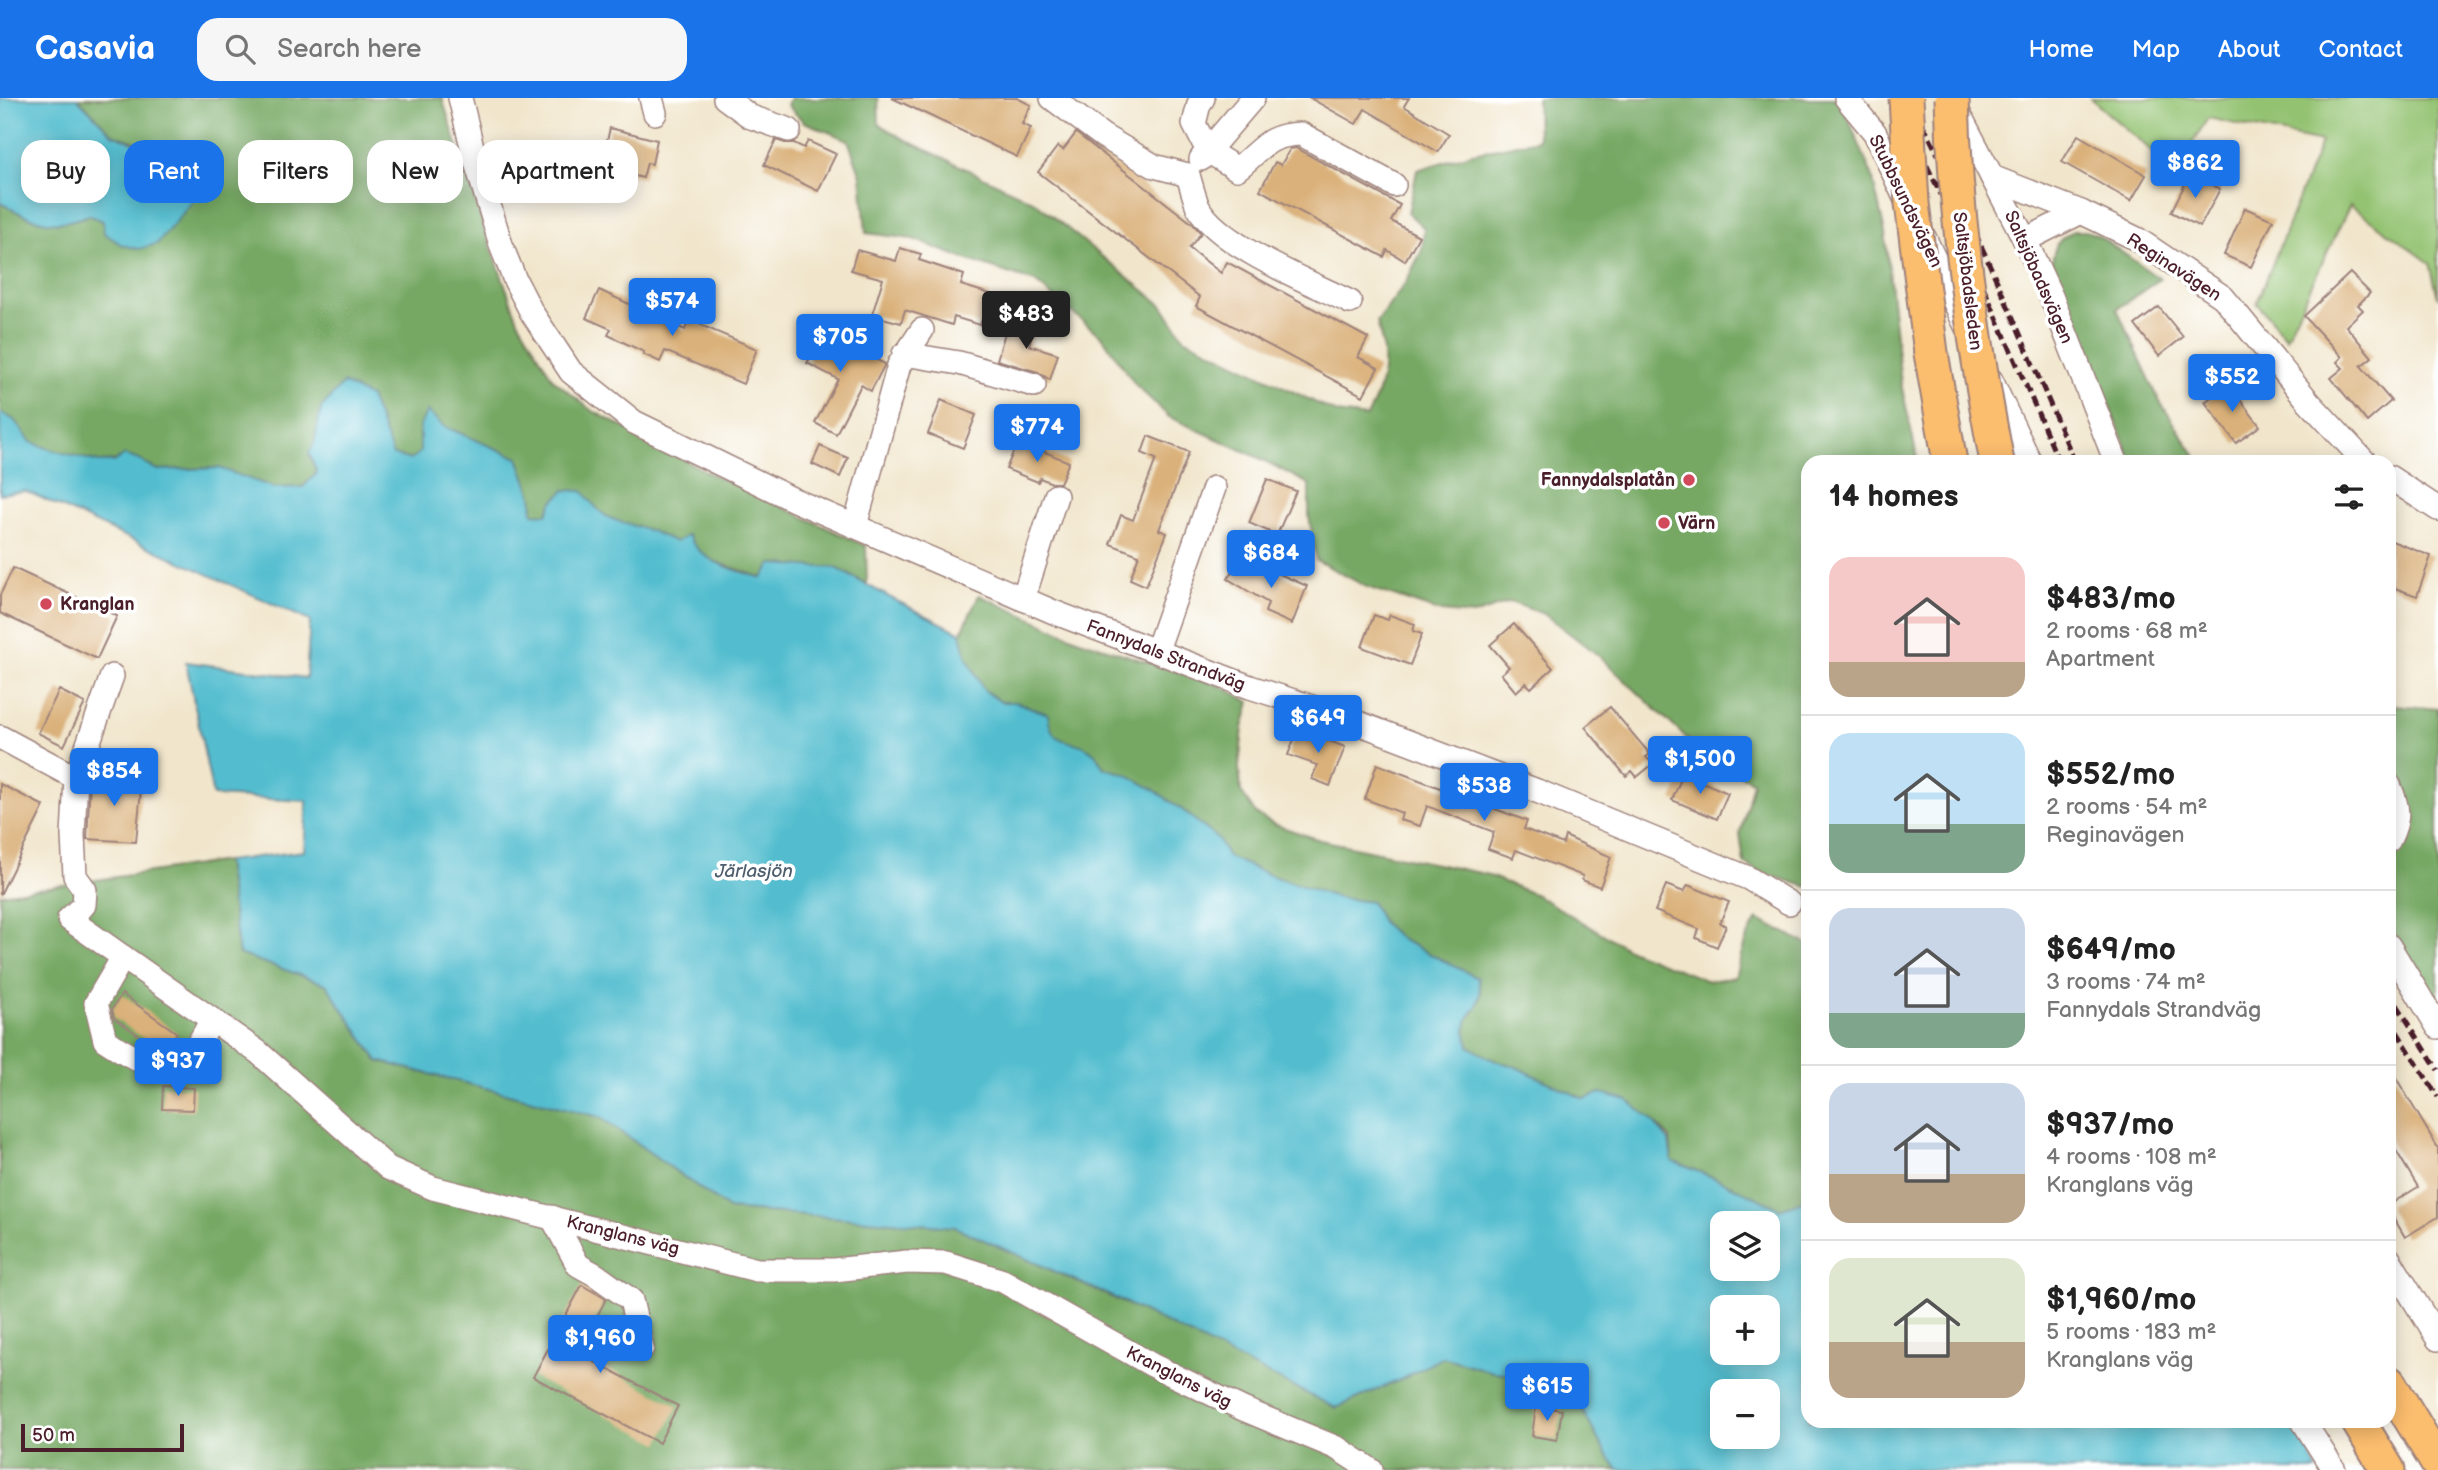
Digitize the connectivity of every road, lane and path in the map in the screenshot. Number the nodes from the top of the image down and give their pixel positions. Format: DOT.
graph roads {
  1 [pos="460,98"];
  2 [pos="725,98"];
  3 [pos="1052,98"];
  4 [pos="1203,98"];
  5 [pos="1253,98"];
  6 [pos="1846,98"];
  7 [pos="1906,98"];
  8 [pos="1951,98"];
  9 [pos="789,130"];
  10 [pos="1208,150"];
  11 [pos="1188,175"];
  12 [pos="1992,177"];
  13 [pos="1394,185"];
  14 [pos="2081,212"];
  15 [pos="2025,240"];
  16 [pos="1350,302"];
  17 [pos="922,330"];
  18 [pos="904,354"];
  19 [pos="1034,385"];
  20 [pos="1950,455"];
  21 [pos="1996,455"];
  22 [pos="2027,455"];
  23 [pos="2113,455"];
  24 [pos="2358,455"];
  25 [pos="2396,482"];
  26 [pos="1214,488"];
  27 [pos="1056,496"];
  28 [pos="2438,509"];
  29 [pos="855,526"];
  30 [pos="1023,599"];
  31 [pos="1157,650"];
  32 [pos="112,676"];
  33 [pos="0,737"];
  34 [pos="76,778"];
  35 [pos="2396,801"];
  36 [pos="2396,826"];
  37 [pos="1789,903"];
  38 [pos="123,957"];
  39 [pos="2396,958"];
  40 [pos="212,1020"];
  41 [pos="2438,1027"];
  42 [pos="552,1217"];
  43 [pos="2396,1270"];
  44 [pos="2438,1339"];
  45 [pos="642,1348"];
  46 [pos="2396,1395"];
  47 [pos="2307,1428"];
  48 [pos="2362,1428"];
  49 [pos="2438,1464"];
  50 [pos="1371,1470"];
  51 [pos="2334,1470"];
  52 [pos="2388,1470"];
  1 -- 29 [label="street, Fannydals Strandväg"];
  2 -- 9 [label="street"];
  3 -- 11 [label="street"];
  4 -- 10 [label="street"];
  5 -- 10 [label="street"];
  6 -- 22 [label="street, Stubbsundsvägen"];
  7 -- 20 [label="highway, bridge"];
  8 -- 12 [label="street, Saltsjöbadsvägen"];
  8 -- 21 [label="highway, Saltsjöbadsleden, bridge"];
  10 -- 11 [label="street"];
  10 -- 13 [label="street"];
  11 -- 16 [label="street"];
  12 -- 14 [label="street, Reginavägen"];
  12 -- 15 [label="street, Saltsjöbadsvägen"];
  14 -- 15 [label="street"];
  14 -- 24 [label="street, Reginavägen"];
  15 -- 23 [label="street, Saltsjöbadsvägen"];
  17 -- 18 [label="street"];
  18 -- 19 [label="street"];
  18 -- 29 [label="street"];
  25 -- 28 [label="street"];
  26 -- 31 [label="street"];
  27 -- 30 [label="street"];
  29 -- 30 [label="street, Fannydals Strandväg"];
  30 -- 31 [label="street, Fannydals Strandväg"];
  31 -- 37 [label="street, Fannydals Strandväg"];
  32 -- 34 [label="street, Kranglans väg"];
  33 -- 34 [label="street"];
  34 -- 38 [label="street, Kranglans väg"];
  35 -- 36 [label="street"];
  38 -- 40 [label="street, Kranglans väg"];
  38 -- 40 [label="street"];
  39 -- 41 [label="street"];
  40 -- 42 [label="street, Kranglans väg"];
  42 -- 45 [label="street"];
  42 -- 50 [label="street, Kranglans väg"];
  43 -- 44 [label="street"];
  46 -- 49 [label="highway"];
  47 -- 51 [label="street"];
  48 -- 52 [label="highway"];
}
